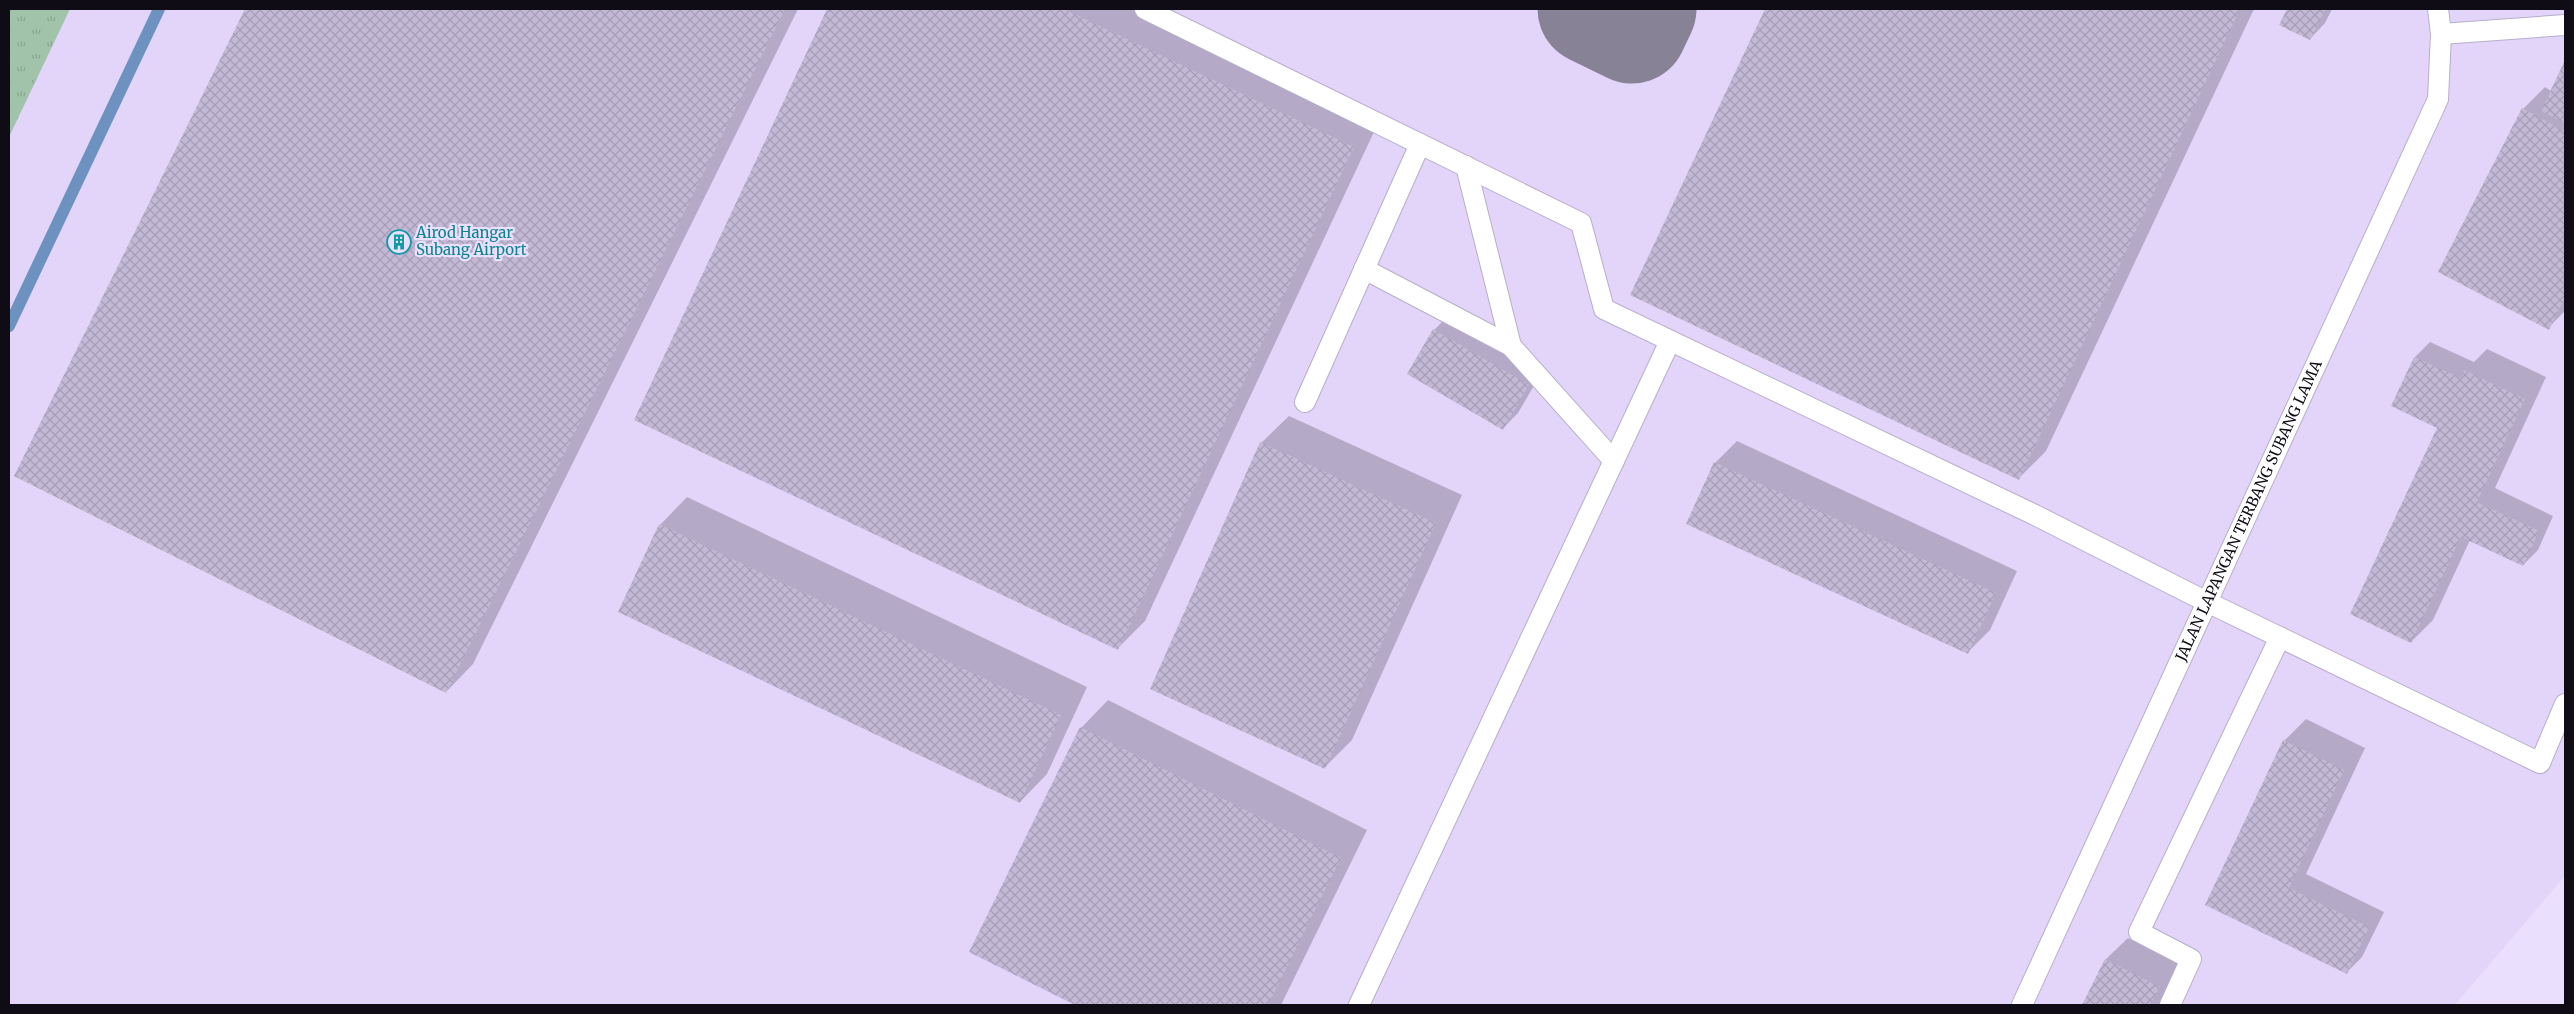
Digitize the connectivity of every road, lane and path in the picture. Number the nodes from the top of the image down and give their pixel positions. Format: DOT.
graph roads {
  1 [pos="1145,9"];
  2 [pos="2438,9"];
  3 [pos="2565,25"];
  4 [pos="2441,34"];
  5 [pos="1420,144"];
  6 [pos="1466,166"];
  7 [pos="1364,269"];
  8 [pos="1670,341"];
  9 [pos="1511,346"];
  10 [pos="1305,402"];
  11 [pos="1614,461"];
  12 [pos="2207,602"];
  13 [pos="2280,637"];
  14 [pos="2565,704"];
  15 [pos="1359,1005"];
  16 [pos="2022,1005"];
  17 [pos="2170,1005"];
  1 -- 5 [label="lane"];
  2 -- 4 [label="lane, JALAN LAPANGAN TERBANG SUBANG LAMA"];
  3 -- 4 [label="lane"];
  4 -- 12 [label="lane, JALAN LAPANGAN TERBANG SUBANG LAMA"];
  5 -- 6 [label="lane"];
  5 -- 7 [label="lane"];
  6 -- 8 [label="lane"];
  6 -- 9 [label="lane"];
  7 -- 9 [label="lane"];
  7 -- 10 [label="lane"];
  8 -- 11 [label="lane"];
  8 -- 12 [label="lane"];
  9 -- 11 [label="lane"];
  11 -- 15 [label="lane"];
  12 -- 13 [label="lane"];
  12 -- 16 [label="lane, JALAN LAPANGAN TERBANG SUBANG LAMA"];
  13 -- 14 [label="lane"];
  13 -- 17 [label="lane"];
}
